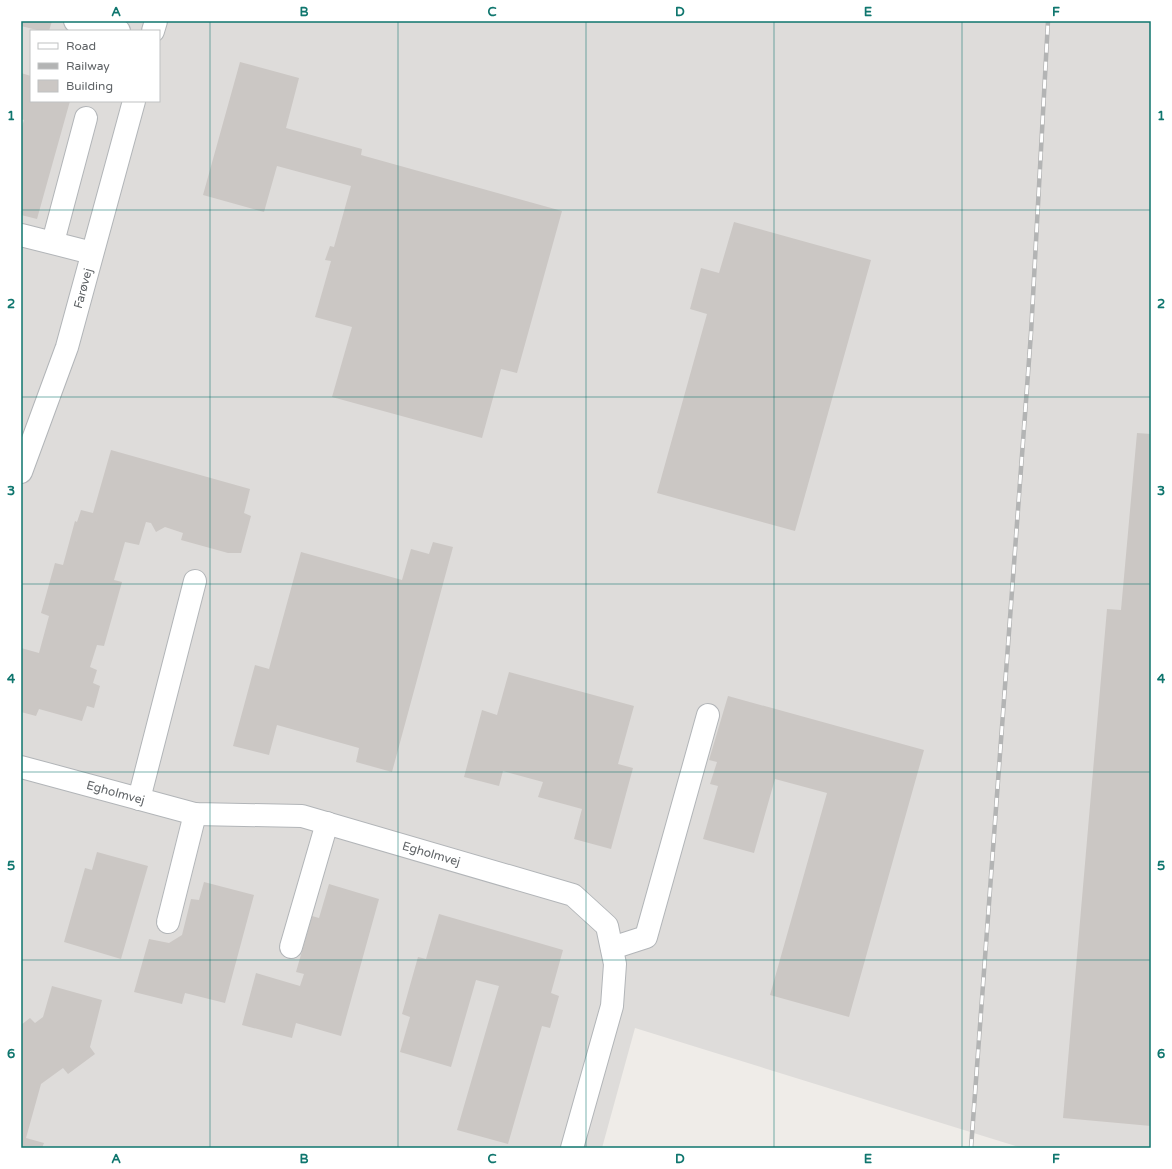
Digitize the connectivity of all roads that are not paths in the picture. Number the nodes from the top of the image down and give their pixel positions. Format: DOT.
graph roads {
  1 [pos="75,21"];
  2 [pos="115,30"];
  3 [pos="134,102"];
  4 [pos="86,118"];
  5 [pos="21,235"];
  6 [pos="53,242"];
  7 [pos="92,253"];
  8 [pos="21,472"];
  9 [pos="194,580"];
  10 [pos="708,715"];
  11 [pos="21,767"];
  12 [pos="140,799"];
  13 [pos="195,814"];
  14 [pos="327,823"];
  15 [pos="168,922"];
  16 [pos="290,947"];
  17 [pos="612,948"];
  18 [pos="572,1148"];
  1 -- 2 [label="street"];
  3 -- 7 [label="street, Farøvej"];
  4 -- 6 [label="street"];
  5 -- 6 [label="street"];
  6 -- 7 [label="street"];
  7 -- 8 [label="street, Farøvej"];
  9 -- 12 [label="street"];
  10 -- 17 [label="street"];
  11 -- 12 [label="street, Egholmvej"];
  12 -- 13 [label="street, Egholmvej"];
  13 -- 14 [label="street, Egholmvej"];
  13 -- 15 [label="street"];
  14 -- 16 [label="street"];
  14 -- 17 [label="street, Egholmvej"];
  17 -- 18 [label="street, Egholmvej"];
}
